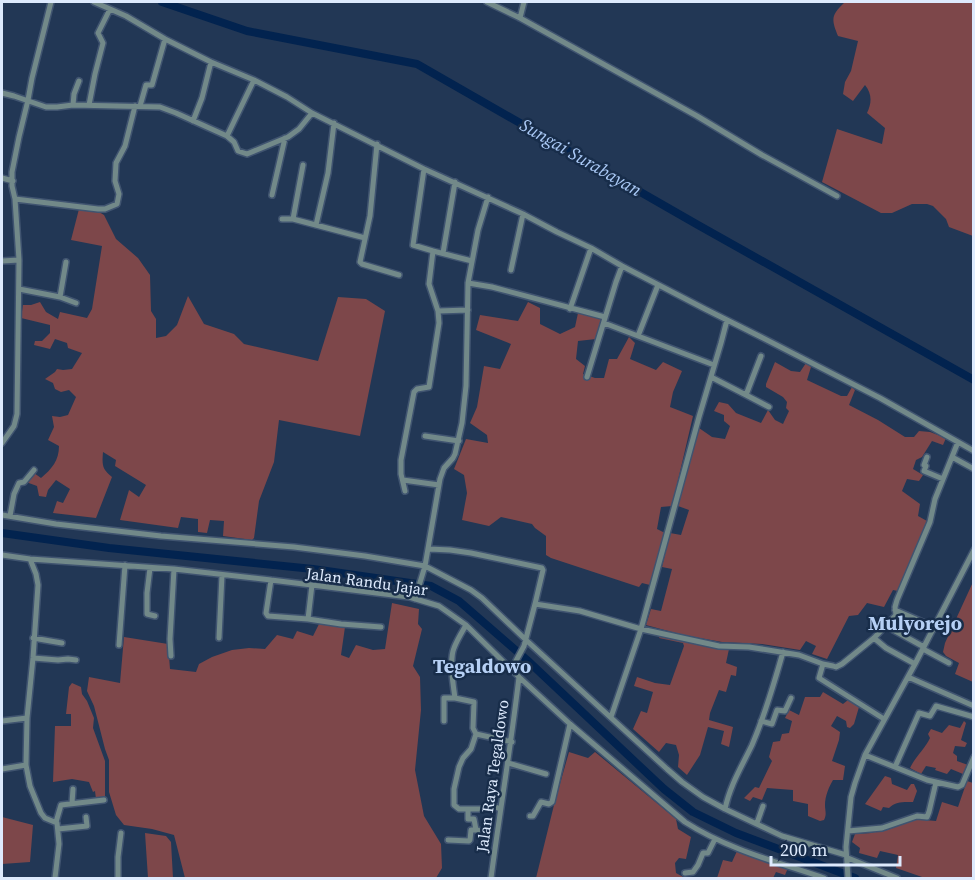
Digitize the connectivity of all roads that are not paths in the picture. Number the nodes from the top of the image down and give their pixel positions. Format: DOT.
graph roads {
  1 [pos="51,2"];
  2 [pos="94,2"];
  3 [pos="487,2"];
  4 [pos="524,2"];
  5 [pos="110,9"];
  6 [pos="520,18"];
  7 [pos="165,39"];
  8 [pos="211,62"];
  9 [pos="254,80"];
  10 [pos="79,81"];
  11 [pos="2,93"];
  12 [pos="28,100"];
  13 [pos="73,105"];
  14 [pos="89,105"];
  15 [pos="136,108"];
  16 [pos="312,113"];
  17 [pos="193,121"];
  18 [pos="334,123"];
  19 [pos="227,136"];
  20 [pos="285,138"];
  21 [pos="377,144"];
  22 [pos="303,165"];
  23 [pos="423,171"];
  24 [pos="2,178"];
  25 [pos="13,181"];
  26 [pos="455,184"];
  27 [pos="272,195"];
  28 [pos="837,196"];
  29 [pos="15,199"];
  30 [pos="487,199"];
  31 [pos="523,215"];
  32 [pos="282,219"];
  33 [pos="293,219"];
  34 [pos="316,225"];
  35 [pos="365,238"];
  36 [pos="590,250"];
  37 [pos="433,251"];
  38 [pos="443,253"];
  39 [pos="19,260"];
  40 [pos="2,261"];
  41 [pos="472,261"];
  42 [pos="66,262"];
  43 [pos="622,266"];
  44 [pos="511,270"];
  45 [pos="399,275"];
  46 [pos="468,283"];
  47 [pos="658,285"];
  48 [pos="19,289"];
  49 [pos="60,297"];
  50 [pos="76,303"];
  51 [pos="570,309"];
  52 [pos="468,310"];
  53 [pos="438,311"];
  54 [pos="604,320"];
  55 [pos="726,321"];
  56 [pos="638,336"];
  57 [pos="760,356"];
  58 [pos="714,365"];
  59 [pos="587,377"];
  60 [pos="711,377"];
  61 [pos="746,395"];
  62 [pos="769,407"];
  63 [pos="425,436"];
  64 [pos="459,441"];
  65 [pos="958,442"];
  66 [pos="2,443"];
  67 [pos="974,451"];
  68 [pos="952,457"];
  69 [pos="927,458"];
  70 [pos="34,470"];
  71 [pos="974,470"];
  72 [pos="943,479"];
  73 [pos="403,480"];
  74 [pos="439,485"];
  75 [pos="405,491"];
  76 [pos="11,512"];
  77 [pos="2,514"];
  78 [pos="429,549"];
  79 [pos="974,549"];
  80 [pos="2,555"];
  81 [pos="30,559"];
  82 [pos="425,568"];
  83 [pos="125,569"];
  84 [pos="150,571"];
  85 [pos="174,573"];
  86 [pos="222,578"];
  87 [pos="270,583"];
  88 [pos="312,587"];
  89 [pos="416,597"];
  90 [pos="535,604"];
  91 [pos="895,610"];
  92 [pos="155,616"];
  93 [pos="308,619"];
  94 [pos="466,625"];
  95 [pos="886,626"];
  96 [pos="381,627"];
  97 [pos="934,627"];
  98 [pos="641,629"];
  99 [pos="33,638"];
  100 [pos="219,638"];
  101 [pos="874,638"];
  102 [pos="62,643"];
  103 [pos="525,643"];
  104 [pos="119,645"];
  105 [pos="923,648"];
  106 [pos="783,652"];
  107 [pos="171,656"];
  108 [pos="33,658"];
  109 [pos="76,660"];
  110 [pos="949,663"];
  111 [pos="823,664"];
  112 [pos="915,664"];
  113 [pos="511,669"];
  114 [pos="519,677"];
  115 [pos="908,677"];
  116 [pos="455,698"];
  117 [pos="791,698"];
  118 [pos="974,706"];
  119 [pos="611,717"];
  120 [pos="974,717"];
  121 [pos="27,718"];
  122 [pos="884,719"];
  123 [pos="2,721"];
  124 [pos="444,721"];
  125 [pos="761,721"];
  126 [pos="570,724"];
  127 [pos="476,734"];
  128 [pos="512,742"];
  129 [pos="865,755"];
  130 [pos="974,757"];
  131 [pos="508,763"];
  132 [pos="26,765"];
  133 [pos="895,767"];
  134 [pos="2,768"];
  135 [pos="546,774"];
  136 [pos="936,782"];
  137 [pos="73,789"];
  138 [pos="104,800"];
  139 [pos="72,803"];
  140 [pos="763,806"];
  141 [pos="468,809"];
  142 [pos="500,809"];
  143 [pos="726,809"];
  144 [pos="530,816"];
  145 [pos="86,818"];
  146 [pos="56,822"];
  147 [pos="757,823"];
  148 [pos="58,829"];
  149 [pos="848,831"];
  150 [pos="121,833"];
  151 [pos="448,840"];
  152 [pos="714,841"];
  153 [pos="847,858"];
  154 [pos="685,873"];
  155 [pos="118,878"];
  156 [pos="55,879"];
  157 [pos="491,879"];
  158 [pos="824,879"];
  159 [pos="848,879"];
  160 [pos="897,879"];
  1 -- 12 [label="street"];
  2 -- 5 [label="street"];
  3 -- 6 [label="street"];
  4 -- 6 [label="street"];
  5 -- 7 [label="street"];
  5 -- 14 [label="street"];
  6 -- 28 [label="street"];
  7 -- 8 [label="street"];
  7 -- 15 [label="street"];
  8 -- 9 [label="street"];
  8 -- 17 [label="street"];
  9 -- 16 [label="street"];
  9 -- 19 [label="street"];
  10 -- 13 [label="street"];
  11 -- 12 [label="street"];
  12 -- 13 [label="street"];
  12 -- 25 [label="street"];
  13 -- 14 [label="street"];
  14 -- 15 [label="street"];
  15 -- 17 [label="street"];
  15 -- 29 [label="street"];
  16 -- 18 [label="street"];
  16 -- 20 [label="street"];
  17 -- 19 [label="street"];
  18 -- 21 [label="street"];
  18 -- 34 [label="street"];
  19 -- 20 [label="street"];
  20 -- 27 [label="street"];
  21 -- 23 [label="street"];
  21 -- 35 [label="street"];
  22 -- 33 [label="street"];
  23 -- 26 [label="street"];
  23 -- 37 [label="street"];
  24 -- 25 [label="street"];
  25 -- 29 [label="street"];
  26 -- 30 [label="street"];
  26 -- 38 [label="street"];
  29 -- 39 [label="street"];
  30 -- 31 [label="street"];
  30 -- 41 [label="street"];
  31 -- 36 [label="street"];
  31 -- 44 [label="street"];
  32 -- 33 [label="street"];
  33 -- 34 [label="street"];
  34 -- 35 [label="street"];
  35 -- 45 [label="street"];
  36 -- 43 [label="street"];
  36 -- 51 [label="street"];
  37 -- 38 [label="street"];
  37 -- 53 [label="street"];
  38 -- 41 [label="street"];
  39 -- 40 [label="street"];
  39 -- 48 [label="street"];
  41 -- 46 [label="street"];
  42 -- 49 [label="street"];
  43 -- 47 [label="street"];
  43 -- 54 [label="street"];
  46 -- 51 [label="street"];
  46 -- 52 [label="street"];
  47 -- 55 [label="street"];
  47 -- 56 [label="street"];
  48 -- 49 [label="street"];
  48 -- 66 [label="street"];
  49 -- 50 [label="street"];
  51 -- 54 [label="street"];
  52 -- 53 [label="street"];
  52 -- 64 [label="street"];
  53 -- 73 [label="street"];
  54 -- 56 [label="street"];
  54 -- 59 [label="street"];
  55 -- 58 [label="street"];
  55 -- 65 [label="street"];
  56 -- 58 [label="street"];
  57 -- 61 [label="street"];
  58 -- 60 [label="street"];
  60 -- 61 [label="street"];
  60 -- 98 [label="street"];
  61 -- 62 [label="street"];
  63 -- 64 [label="street"];
  64 -- 74 [label="street"];
  65 -- 67 [label="street"];
  65 -- 68 [label="street"];
  68 -- 71 [label="street"];
  68 -- 72 [label="street"];
  69 -- 72 [label="street"];
  70 -- 76 [label="street"];
  72 -- 91 [label="street"];
  73 -- 74 [label="street"];
  73 -- 75 [label="street"];
  74 -- 78 [label="street"];
  76 -- 77 [label="street"];
  76 -- 82 [label="street"];
  78 -- 82 [label="street"];
  78 -- 90 [label="street"];
  79 -- 97 [label="street"];
  80 -- 81 [label="street, Jalan Randu Jajar"];
  81 -- 83 [label="street, Jalan Randu Jajar"];
  81 -- 99 [label="street"];
  82 -- 89 [label="street"];
  82 -- 103 [label="street"];
  83 -- 84 [label="street, Jalan Randu Jajar"];
  83 -- 104 [label="street"];
  84 -- 85 [label="street, Jalan Randu Jajar"];
  84 -- 92 [label="street"];
  85 -- 86 [label="street, Jalan Randu Jajar"];
  85 -- 107 [label="street"];
  86 -- 87 [label="street, Jalan Randu Jajar"];
  86 -- 100 [label="street"];
  87 -- 88 [label="street, Jalan Randu Jajar"];
  87 -- 93 [label="street"];
  88 -- 89 [label="street, Jalan Randu Jajar"];
  88 -- 93 [label="street"];
  89 -- 94 [label="street, Jalan Randu Jajar"];
  90 -- 98 [label="street"];
  90 -- 103 [label="street"];
  91 -- 95 [label="street"];
  91 -- 97 [label="street"];
  93 -- 96 [label="street"];
  94 -- 113 [label="street, Jalan Randu Jajar"];
  94 -- 116 [label="street"];
  95 -- 101 [label="street"];
  95 -- 105 [label="street"];
  97 -- 105 [label="street"];
  98 -- 106 [label="street"];
  98 -- 119 [label="street"];
  99 -- 102 [label="street"];
  99 -- 108 [label="street"];
  101 -- 111 [label="street"];
  101 -- 112 [label="street"];
  103 -- 113 [label="street"];
  103 -- 119 [label="street"];
  105 -- 110 [label="street"];
  105 -- 112 [label="street"];
  106 -- 111 [label="street"];
  106 -- 125 [label="street"];
  108 -- 109 [label="street"];
  108 -- 121 [label="street"];
  111 -- 122 [label="street"];
  112 -- 115 [label="street"];
  113 -- 114 [label="street, Jalan Randu Jajar"];
  114 -- 126 [label="street, Jalan Randu Jajar"];
  114 -- 128 [label="street, Jalan Raya Tegaldowo"];
  115 -- 118 [label="street"];
  115 -- 122 [label="street"];
  116 -- 124 [label="street"];
  116 -- 127 [label="street"];
  117 -- 125 [label="street"];
  119 -- 143 [label="street"];
  120 -- 133 [label="street"];
  121 -- 123 [label="street"];
  121 -- 132 [label="street"];
  122 -- 129 [label="street"];
  125 -- 143 [label="street"];
  126 -- 144 [label="street"];
  126 -- 152 [label="street, Jalan Randu Jajar"];
  127 -- 128 [label="street"];
  127 -- 141 [label="street"];
  128 -- 131 [label="street, Jalan Raya Tegaldowo"];
  129 -- 133 [label="street"];
  129 -- 149 [label="street"];
  130 -- 136 [label="street"];
  131 -- 135 [label="street"];
  131 -- 142 [label="street, Jalan Raya Tegaldowo"];
  132 -- 134 [label="street"];
  132 -- 146 [label="street"];
  133 -- 136 [label="street"];
  136 -- 149 [label="street"];
  137 -- 139 [label="street"];
  138 -- 139 [label="street"];
  139 -- 146 [label="street"];
  140 -- 147 [label="street"];
  141 -- 142 [label="street"];
  141 -- 151 [label="street"];
  142 -- 157 [label="street, Jalan Raya Tegaldowo"];
  143 -- 147 [label="street"];
  145 -- 148 [label="street"];
  146 -- 148 [label="street"];
  147 -- 153 [label="street"];
  148 -- 156 [label="street"];
  149 -- 153 [label="street"];
  150 -- 155 [label="street"];
  152 -- 154 [label="street"];
  152 -- 158 [label="street, Jalan Randu Jajar"];
  153 -- 159 [label="street"];
  153 -- 160 [label="street"];
}
